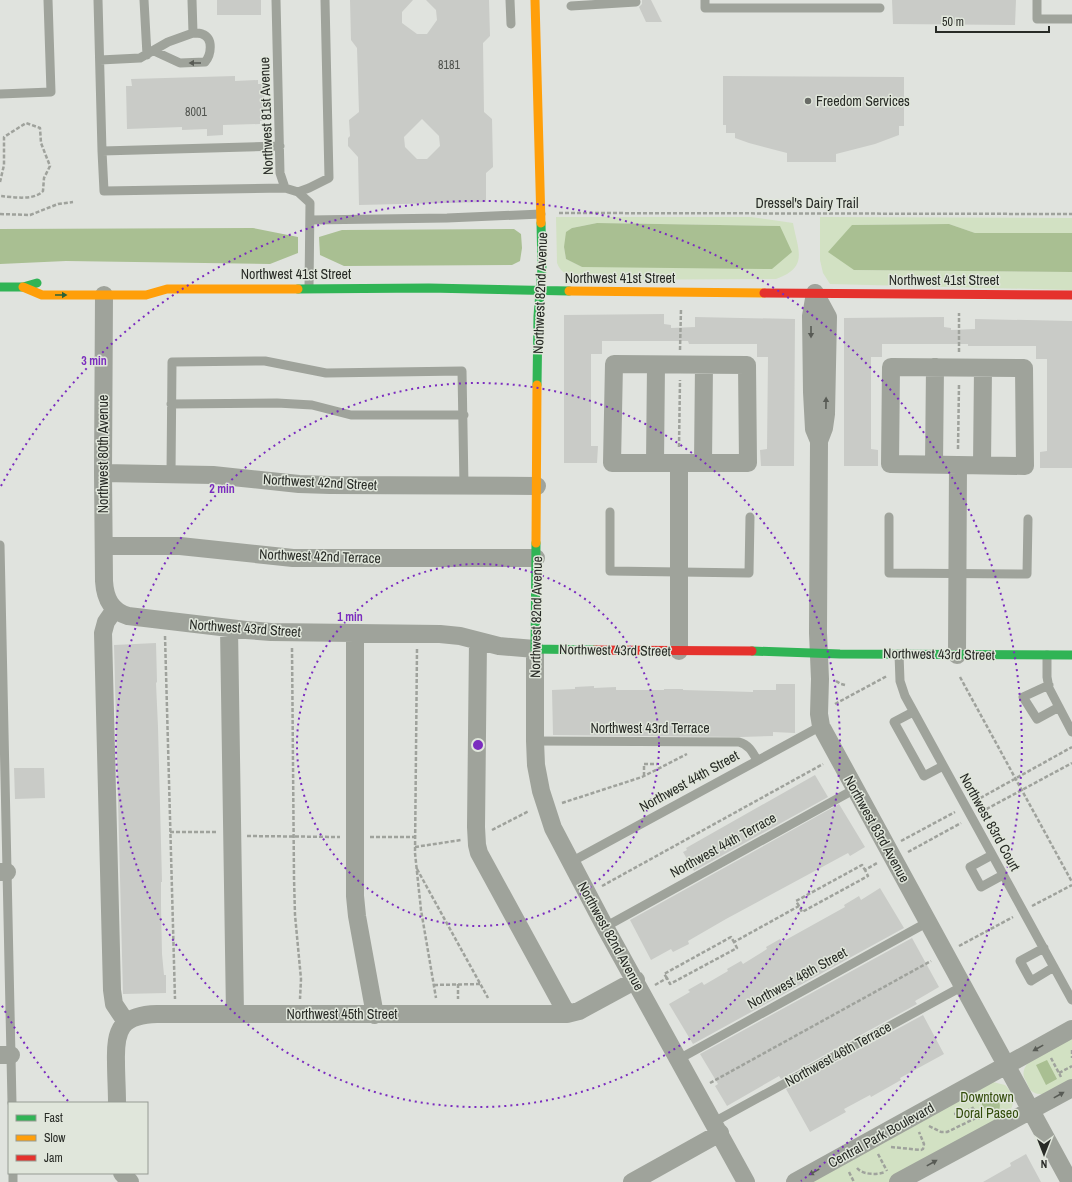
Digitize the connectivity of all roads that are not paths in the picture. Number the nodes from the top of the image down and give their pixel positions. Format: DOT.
graph roads {
  1 [pos="48,0"];
  2 [pos="98,0"];
  3 [pos="144,0"];
  4 [pos="192,0"];
  5 [pos="276,0"];
  6 [pos="325,0"];
  7 [pos="510,0"];
  8 [pos="535,0"];
  9 [pos="705,0"];
  10 [pos="1037,0"];
  11 [pos="636,2"];
  12 [pos="571,6"];
  13 [pos="880,8"];
  14 [pos="1072,19"];
  15 [pos="511,24"];
  16 [pos="193,33"];
  17 [pos="151,53"];
  18 [pos="100,60"];
  19 [pos="0,94"];
  20 [pos="280,146"];
  21 [pos="102,151"];
  22 [pos="285,188"];
  23 [pos="298,192"];
  24 [pos="541,214"];
  25 [pos="310,220"];
  26 [pos="50,282"];
  27 [pos="153,284"];
  28 [pos="0,287"];
  29 [pos="23,287"];
  30 [pos="309,288"];
  31 [pos="167,289"];
  32 [pos="540,291"];
  33 [pos="815,293"];
  34 [pos="104,295"];
  35 [pos="1072,295"];
  36 [pos="656,365"];
  37 [pos="704,365"];
  38 [pos="935,367"];
  39 [pos="983,368"];
  40 [pos="171,404"];
  41 [pos="464,415"];
  42 [pos="679,457"];
  43 [pos="958,459"];
  44 [pos="655,463"];
  45 [pos="703,463"];
  46 [pos="934,465"];
  47 [pos="982,465"];
  48 [pos="103,473"];
  49 [pos="170,474"];
  50 [pos="464,486"];
  51 [pos="537,486"];
  52 [pos="610,512"];
  53 [pos="750,517"];
  54 [pos="889,518"];
  55 [pos="1028,519"];
  56 [pos="0,545"];
  57 [pos="104,546"];
  58 [pos="536,558"];
  59 [pos="678,572"];
  60 [pos="957,574"];
  61 [pos="115,610"];
  62 [pos="229,628"];
  63 [pos="355,633"];
  64 [pos="478,641"];
  65 [pos="535,649"];
  66 [pos="678,651"];
  67 [pos="818,653"];
  68 [pos="899,654"];
  69 [pos="957,655"];
  70 [pos="1047,655"];
  71 [pos="1072,655"];
  72 [pos="1049,685"];
  73 [pos="1058,707"];
  74 [pos="913,712"];
  75 [pos="2,717"];
  76 [pos="821,726"];
  77 [pos="1072,732"];
  78 [pos="535,741"];
  79 [pos="757,760"];
  80 [pos="943,766"];
  81 [pos="855,789"];
  82 [pos="992,855"];
  83 [pos="571,862"];
  84 [pos="3,872"];
  85 [pos="1003,875"];
  86 [pos="928,922"];
  87 [pos="605,927"];
  88 [pos="1044,948"];
  89 [pos="1054,967"];
  90 [pos="636,980"];
  91 [pos="963,986"];
  92 [pos="1072,1000"];
  93 [pos="235,1014"];
  94 [pos="375,1014"];
  95 [pos="567,1014"];
  96 [pos="126,1022"];
  97 [pos="1072,1029"];
  98 [pos="5,1055"];
  99 [pos="679,1059"];
  100 [pos="1007,1065"];
  101 [pos="1066,1084"];
  102 [pos="12,1102"];
  103 [pos="117,1102"];
  104 [pos="1031,1110"];
  105 [pos="717,1128"];
  106 [pos="893,1174"];
  107 [pos="632,1182"];
  108 [pos="746,1182"];
  109 [pos="795,1182"];
  110 [pos="1070,1182"];
  1 -- 19 [label="lane"];
  2 -- 18 [label="lane"];
  3 -- 17 [label="lane"];
  4 -- 16 [label="lane"];
  5 -- 20 [label="lane, Northwest 81st Avenue"];
  6 -- 23 [label="lane"];
  7 -- 15 [label="lane"];
  8 -- 24 [label="street, Northwest 82nd Avenue"];
  9 -- 13 [label="lane"];
  10 -- 14 [label="lane"];
  11 -- 12 [label="lane"];
  16 -- 17 [label="lane"];
  16 -- 17 [label="lane, one-way"];
  17 -- 18 [label="lane"];
  18 -- 21 [label="lane"];
  20 -- 21 [label="lane"];
  20 -- 22 [label="lane, Northwest 81st Avenue"];
  21 -- 22 [label="lane"];
  22 -- 23 [label="lane, Northwest 81st Avenue"];
  23 -- 25 [label="lane"];
  24 -- 25 [label="lane"];
  24 -- 32 [label="street, Northwest 82nd Avenue"];
  25 -- 30 [label="lane"];
  26 -- 29 [label="street, Northwest 41st Street"];
  27 -- 31 [label="street, Northwest 41st Street"];
  28 -- 29 [label="street, Northwest 41st Street"];
  29 -- 34 [label="street, Northwest 41st Street, one-way"];
  30 -- 31 [label="street, Northwest 41st Street"];
  30 -- 32 [label="street, Northwest 41st Street"];
  31 -- 34 [label="street, Northwest 41st Street"];
  32 -- 33 [label="street, Northwest 41st Street"];
  32 -- 51 [label="street, Northwest 82nd Avenue"];
  33 -- 35 [label="street, Northwest 41st Street"];
  33 -- 67 [label="street, Northwest 83rd Avenue"];
  34 -- 48 [label="street, Northwest 80th Avenue"];
  36 -- 37 [label="street"];
  36 -- 44 [label="street"];
  36 -- 44 [label="street"];
  37 -- 45 [label="street"];
  37 -- 45 [label="street"];
  38 -- 39 [label="street"];
  38 -- 46 [label="street"];
  38 -- 46 [label="street"];
  39 -- 47 [label="street"];
  39 -- 47 [label="street"];
  40 -- 41 [label="lane"];
  40 -- 41 [label="lane"];
  40 -- 49 [label="lane"];
  41 -- 50 [label="lane"];
  42 -- 44 [label="street"];
  42 -- 45 [label="street"];
  42 -- 59 [label="street"];
  43 -- 46 [label="street"];
  43 -- 47 [label="street"];
  43 -- 60 [label="street"];
  48 -- 49 [label="street, Northwest 42nd Street"];
  48 -- 57 [label="street, Northwest 80th Avenue"];
  49 -- 50 [label="street, Northwest 42nd Street"];
  50 -- 51 [label="street, Northwest 42nd Street"];
  51 -- 58 [label="street, Northwest 82nd Avenue"];
  52 -- 59 [label="lane"];
  53 -- 59 [label="lane"];
  54 -- 60 [label="lane"];
  55 -- 60 [label="lane"];
  56 -- 75 [label="lane"];
  57 -- 58 [label="street, Northwest 42nd Terrace"];
  57 -- 61 [label="street, Northwest 80th Avenue"];
  58 -- 65 [label="street, Northwest 82nd Avenue"];
  59 -- 66 [label="street"];
  60 -- 69 [label="street"];
  61 -- 62 [label="street, Northwest 43rd Street"];
  61 -- 96 [label="street"];
  62 -- 63 [label="street, Northwest 43rd Street"];
  62 -- 93 [label="street"];
  63 -- 64 [label="street, Northwest 43rd Street"];
  63 -- 94 [label="street"];
  64 -- 65 [label="street, Northwest 43rd Street"];
  64 -- 95 [label="street"];
  65 -- 66 [label="street, Northwest 43rd Street"];
  65 -- 78 [label="street, Northwest 82nd Avenue"];
  66 -- 67 [label="street, Northwest 43rd Street"];
  67 -- 68 [label="street, Northwest 43rd Street"];
  67 -- 76 [label="street, Northwest 83rd Avenue"];
  68 -- 69 [label="street, Northwest 43rd Street"];
  68 -- 74 [label="lane, Northwest 83rd Court"];
  69 -- 70 [label="street, Northwest 43rd Street"];
  70 -- 71 [label="street, Northwest 43rd Street"];
  70 -- 72 [label="lane"];
  72 -- 73 [label="lane"];
  72 -- 73 [label="lane"];
  73 -- 77 [label="lane"];
  74 -- 80 [label="lane, Northwest 83rd Court"];
  74 -- 80 [label="lane"];
  75 -- 84 [label="lane"];
  76 -- 79 [label="lane, Northwest 44th Street"];
  76 -- 81 [label="street, Northwest 83rd Avenue"];
  78 -- 79 [label="lane, Northwest 43rd Terrace"];
  78 -- 83 [label="street, Northwest 82nd Avenue"];
  79 -- 83 [label="lane, Northwest 44th Street"];
  80 -- 82 [label="lane, Northwest 83rd Court"];
  81 -- 86 [label="street, Northwest 83rd Avenue"];
  81 -- 87 [label="lane, Northwest 44th Terrace"];
  82 -- 85 [label="lane, Northwest 83rd Court"];
  82 -- 85 [label="lane"];
  83 -- 87 [label="street, Northwest 82nd Avenue"];
  84 -- 98 [label="lane"];
  85 -- 88 [label="lane, Northwest 83rd Court"];
  86 -- 91 [label="street, Northwest 83rd Avenue"];
  86 -- 99 [label="lane, Northwest 46th Street"];
  87 -- 90 [label="street, Northwest 82nd Avenue"];
  88 -- 89 [label="lane, Northwest 83rd Court"];
  88 -- 89 [label="lane"];
  89 -- 92 [label="lane, Northwest 83rd Court"];
  90 -- 95 [label="street, Northwest 45th Street"];
  90 -- 99 [label="street, Northwest 82nd Avenue"];
  91 -- 100 [label="street, Northwest 83rd Avenue"];
  91 -- 105 [label="lane, Northwest 46th Terrace"];
  93 -- 94 [label="street, Northwest 45th Street"];
  93 -- 96 [label="street, Northwest 45th Street"];
  94 -- 95 [label="street, Northwest 45th Street"];
  96 -- 103 [label="street"];
  97 -- 100 [label="street, Central Park Boulevard, one-way"];
  98 -- 102 [label="lane"];
  99 -- 105 [label="street, Northwest 82nd Avenue"];
  100 -- 104 [label="street, Northwest 83rd Avenue"];
  100 -- 109 [label="street, Central Park Boulevard, one-way"];
  104 -- 101 [label="street, one-way"];
  106 -- 104 [label="street, one-way"];
  104 -- 110 [label="street, Northwest 83rd Avenue"];
  105 -- 107 [label="street, Northwest 46th Terrace"];
  105 -- 108 [label="street, Northwest 82nd Avenue"];
}
